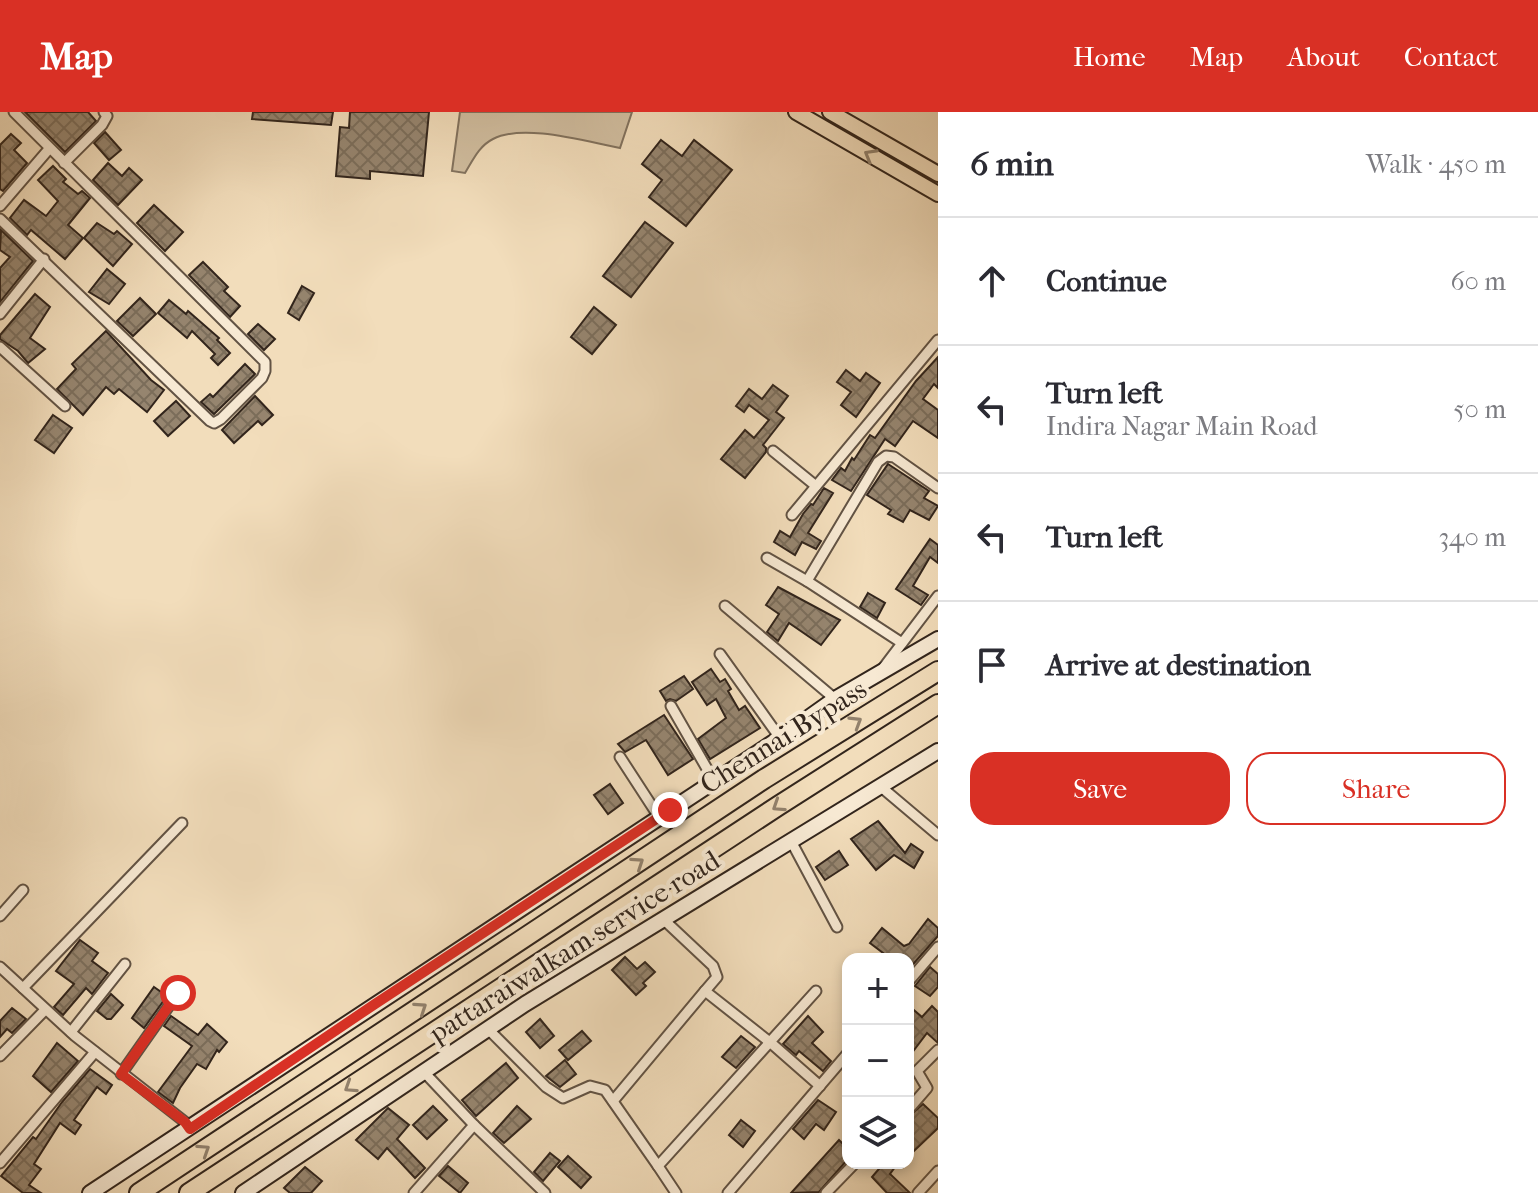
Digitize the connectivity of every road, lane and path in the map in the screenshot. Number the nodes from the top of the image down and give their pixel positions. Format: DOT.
graph roads {
  1 [pos="14,112"];
  2 [pos="104,112"];
  3 [pos="796,112"];
  4 [pos="830,112"];
  5 [pos="49,149"];
  6 [pos="64,163"];
  7 [pos="938,174"];
  8 [pos="938,194"];
  9 [pos="0,206"];
  10 [pos="0,219"];
  11 [pos="44,259"];
  12 [pos="0,314"];
  13 [pos="938,340"];
  14 [pos="0,347"];
  15 [pos="65,406"];
  16 [pos="773,451"];
  17 [pos="816,486"];
  18 [pos="938,488"];
  19 [pos="792,515"];
  20 [pos="767,558"];
  21 [pos="807,581"];
  22 [pos="938,596"];
  23 [pos="725,606"];
  24 [pos="938,639"];
  25 [pos="902,643"];
  26 [pos="720,654"];
  27 [pos="938,671"];
  28 [pos="880,672"];
  29 [pos="835,699"];
  30 [pos="938,704"];
  31 [pos="671,706"];
  32 [pos="780,738"];
  33 [pos="935,756"];
  34 [pos="620,757"];
  35 [pos="714,781"];
  36 [pos="880,786"];
  37 [pos="659,817"];
  38 [pos="182,823"];
  39 [pos="938,835"];
  40 [pos="791,841"];
  41 [pos="23,890"];
  42 [pos="0,916"];
  43 [pos="663,919"];
  44 [pos="837,927"];
  45 [pos="936,952"];
  46 [pos="125,964"];
  47 [pos="0,967"];
  48 [pos="914,976"];
  49 [pos="23,988"];
  50 [pos="705,991"];
  51 [pos="816,991"];
  52 [pos="178,993"];
  53 [pos="45,1010"];
  54 [pos="488,1029"];
  55 [pos="71,1032"];
  56 [pos="771,1043"];
  57 [pos="938,1050"];
  58 [pos="95,1052"];
  59 [pos="0,1056"];
  60 [pos="842,1060"];
  61 [pos="424,1072"];
  62 [pos="121,1074"];
  63 [pos="820,1086"];
  64 [pos="613,1101"];
  65 [pos="914,1103"];
  66 [pos="474,1125"];
  67 [pos="190,1129"];
  68 [pos="0,1163"];
  69 [pos="658,1166"];
  70 [pos="849,1169"];
  71 [pos="938,1171"];
  72 [pos="90,1193"];
  73 [pos="139,1193"];
  74 [pos="189,1193"];
  75 [pos="244,1193"];
  76 [pos="414,1193"];
  77 [pos="545,1193"];
  78 [pos="676,1193"];
  79 [pos="728,1193"];
  80 [pos="826,1193"];
  81 [pos="918,1193"];
  1 -- 5 [label="street"];
  2 -- 6 [label="street"];
  8 -- 3 [label="main road, one-way"];
  4 -- 7 [label="main road"];
  5 -- 6 [label="street"];
  5 -- 9 [label="street"];
  6 -- 11 [label="street"];
  10 -- 11 [label="street"];
  11 -- 12 [label="street"];
  13 -- 17 [label="street"];
  14 -- 15 [label="street"];
  16 -- 17 [label="street"];
  17 -- 19 [label="street"];
  18 -- 21 [label="street"];
  20 -- 21 [label="street"];
  21 -- 25 [label="street"];
  22 -- 25 [label="street"];
  23 -- 29 [label="street"];
  24 -- 28 [label="street"];
  25 -- 28 [label="street"];
  26 -- 32 [label="street"];
  73 -- 27 [label="highway, Chennai Bypass, one-way"];
  28 -- 29 [label="street"];
  29 -- 32 [label="street"];
  30 -- 74 [label="highway, Chennai Bypass, one-way"];
  31 -- 35 [label="street"];
  32 -- 35 [label="street"];
  33 -- 36 [label="street, pattaraiwalkam service road"];
  34 -- 37 [label="street"];
  35 -- 37 [label="street"];
  36 -- 39 [label="street"];
  36 -- 40 [label="street, pattaraiwalkam service road"];
  37 -- 67 [label="street"];
  38 -- 49 [label="street"];
  40 -- 43 [label="street, pattaraiwalkam service road"];
  40 -- 44 [label="street"];
  41 -- 42 [label="street"];
  43 -- 50 [label="street"];
  43 -- 54 [label="street, pattaraiwalkam service road"];
  45 -- 48 [label="street"];
  46 -- 55 [label="street"];
  47 -- 49 [label="street"];
  49 -- 53 [label="street"];
  50 -- 56 [label="street"];
  50 -- 64 [label="street"];
  51 -- 56 [label="street"];
  52 -- 62 [label="street"];
  53 -- 55 [label="street"];
  53 -- 59 [label="street"];
  54 -- 61 [label="street, pattaraiwalkam service road"];
  54 -- 64 [label="street"];
  55 -- 58 [label="street"];
  56 -- 63 [label="street"];
  56 -- 69 [label="street"];
  57 -- 65 [label="street"];
  58 -- 62 [label="street"];
  58 -- 68 [label="street"];
  60 -- 63 [label="street"];
  61 -- 66 [label="street"];
  61 -- 75 [label="street, pattaraiwalkam service road"];
  62 -- 67 [label="street"];
  63 -- 79 [label="street"];
  64 -- 69 [label="street"];
  66 -- 76 [label="street"];
  66 -- 77 [label="street"];
  67 -- 72 [label="street"];
  69 -- 78 [label="street"];
  70 -- 80 [label="street"];
  71 -- 81 [label="street"];
}
